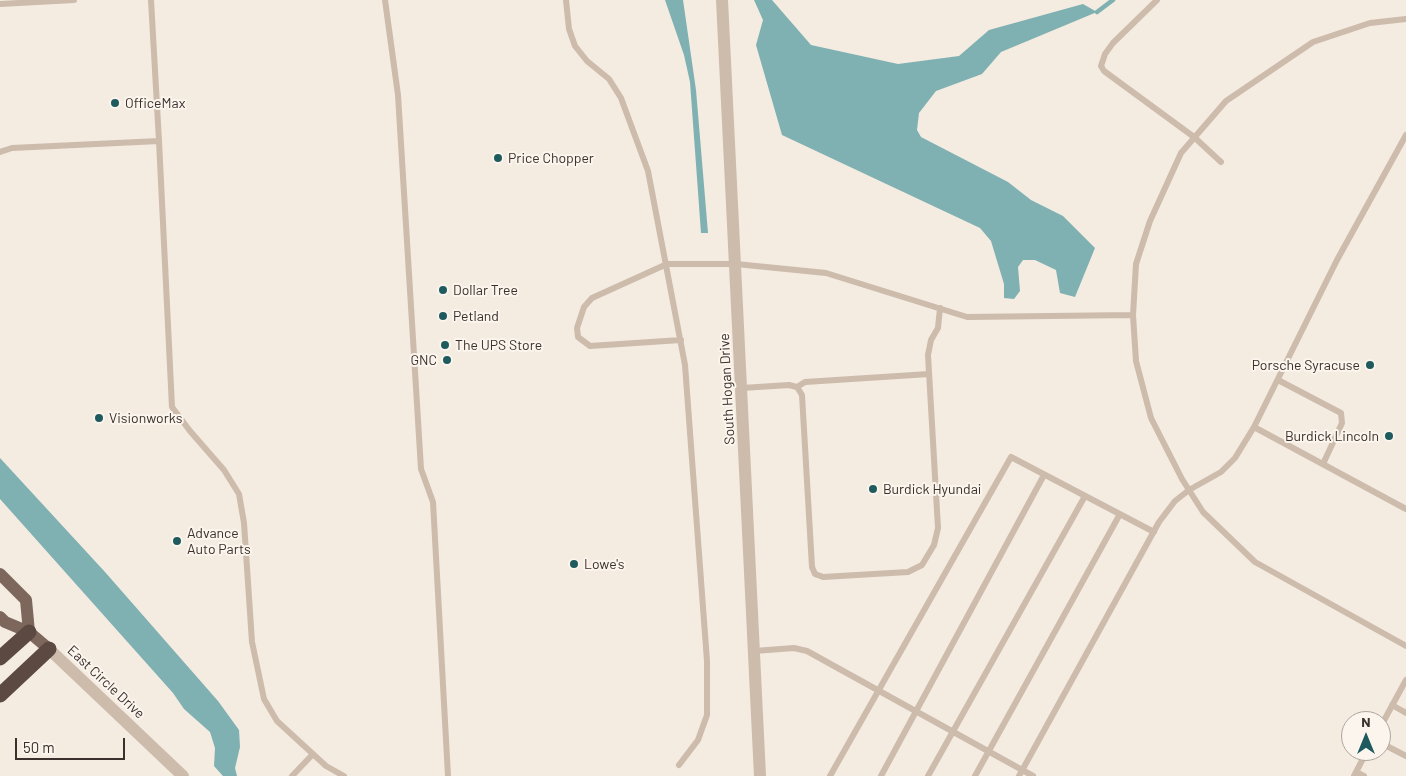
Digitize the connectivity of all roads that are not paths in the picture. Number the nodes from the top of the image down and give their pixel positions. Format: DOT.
graph roads {
  1 [pos="74,0"];
  2 [pos="151,0"];
  3 [pos="385,0"];
  4 [pos="566,0"];
  5 [pos="722,0"];
  6 [pos="1157,0"];
  7 [pos="0,4"];
  8 [pos="1406,19"];
  9 [pos="1406,135"];
  10 [pos="1194,137"];
  11 [pos="160,141"];
  12 [pos="0,152"];
  13 [pos="1220,162"];
  14 [pos="667,264"];
  15 [pos="736,264"];
  16 [pos="940,308"];
  17 [pos="1133,315"];
  18 [pos="681,340"];
  19 [pos="929,374"];
  20 [pos="1278,380"];
  21 [pos="742,388"];
  22 [pos="797,388"];
  23 [pos="1254,427"];
  24 [pos="1323,464"];
  25 [pos="1044,474"];
  26 [pos="1189,490"];
  27 [pos="1085,496"];
  28 [pos="1406,509"];
  29 [pos="1120,514"];
  30 [pos="1154,532"];
  31 [pos="0,574"];
  32 [pos="0,617"];
  33 [pos="30,632"];
  34 [pos="1406,646"];
  35 [pos="49,649"];
  36 [pos="754,651"];
  37 [pos="0,658"];
  38 [pos="1406,680"];
  39 [pos="878,690"];
  40 [pos="0,695"];
  41 [pos="1392,705"];
  42 [pos="1389,711"];
  43 [pos="917,712"];
  44 [pos="1406,713"];
  45 [pos="953,732"];
  46 [pos="1391,748"];
  47 [pos="989,751"];
  48 [pos="313,754"];
  49 [pos="1406,756"];
  50 [pos="1362,761"];
  51 [pos="679,765"];
  52 [pos="1021,773"];
  53 [pos="1355,774"];
  54 [pos="183,776"];
  55 [pos="292,776"];
  56 [pos="344,776"];
  57 [pos="448,776"];
  58 [pos="760,776"];
  59 [pos="830,776"];
  60 [pos="881,776"];
  61 [pos="928,776"];
  62 [pos="975,776"];
  63 [pos="1033,776"];
  64 [pos="1364,776"];
  1 -- 7 [label="lane"];
  2 -- 11 [label="lane"];
  3 -- 57 [label="lane"];
  4 -- 14 [label="lane"];
  5 -- 15 [label="street, South Hogan Drive"];
  6 -- 10 [label="lane"];
  8 -- 10 [label="lane"];
  9 -- 20 [label="lane"];
  10 -- 13 [label="lane"];
  10 -- 17 [label="lane"];
  11 -- 12 [label="lane"];
  11 -- 48 [label="lane"];
  14 -- 15 [label="lane"];
  14 -- 18 [label="lane"];
  14 -- 18 [label="lane"];
  15 -- 16 [label="lane"];
  15 -- 21 [label="street, South Hogan Drive"];
  16 -- 17 [label="lane"];
  16 -- 19 [label="lane"];
  17 -- 26 [label="lane"];
  18 -- 51 [label="lane"];
  19 -- 22 [label="lane"];
  19 -- 22 [label="lane"];
  20 -- 23 [label="lane"];
  20 -- 24 [label="lane"];
  21 -- 22 [label="lane"];
  21 -- 36 [label="street, South Hogan Drive"];
  23 -- 24 [label="lane"];
  23 -- 26 [label="lane"];
  24 -- 28 [label="lane"];
  25 -- 27 [label="lane"];
  25 -- 39 [label="lane"];
  25 -- 43 [label="lane"];
  26 -- 30 [label="lane"];
  26 -- 34 [label="lane"];
  27 -- 29 [label="lane"];
  27 -- 45 [label="lane"];
  29 -- 30 [label="lane"];
  29 -- 47 [label="lane"];
  30 -- 52 [label="lane"];
  31 -- 33 [label="main road"];
  32 -- 33 [label="main road, East Circle Drive"];
  33 -- 35 [label="main road, East Circle Drive"];
  33 -- 37 [label="highway"];
  35 -- 40 [label="highway"];
  35 -- 54 [label="street, East Circle Drive"];
  36 -- 39 [label="lane"];
  36 -- 58 [label="street, South Hogan Drive"];
  38 -- 41 [label="lane"];
  39 -- 43 [label="lane"];
  39 -- 59 [label="lane"];
  41 -- 42 [label="lane"];
  41 -- 44 [label="lane"];
  43 -- 45 [label="lane"];
  43 -- 60 [label="lane"];
  45 -- 47 [label="lane"];
  45 -- 61 [label="lane"];
  46 -- 49 [label="lane"];
  47 -- 52 [label="lane"];
  47 -- 62 [label="lane"];
  48 -- 55 [label="lane"];
  48 -- 56 [label="lane"];
  50 -- 53 [label="lane"];
  52 -- 63 [label="lane"];
  53 -- 64 [label="lane"];
}
